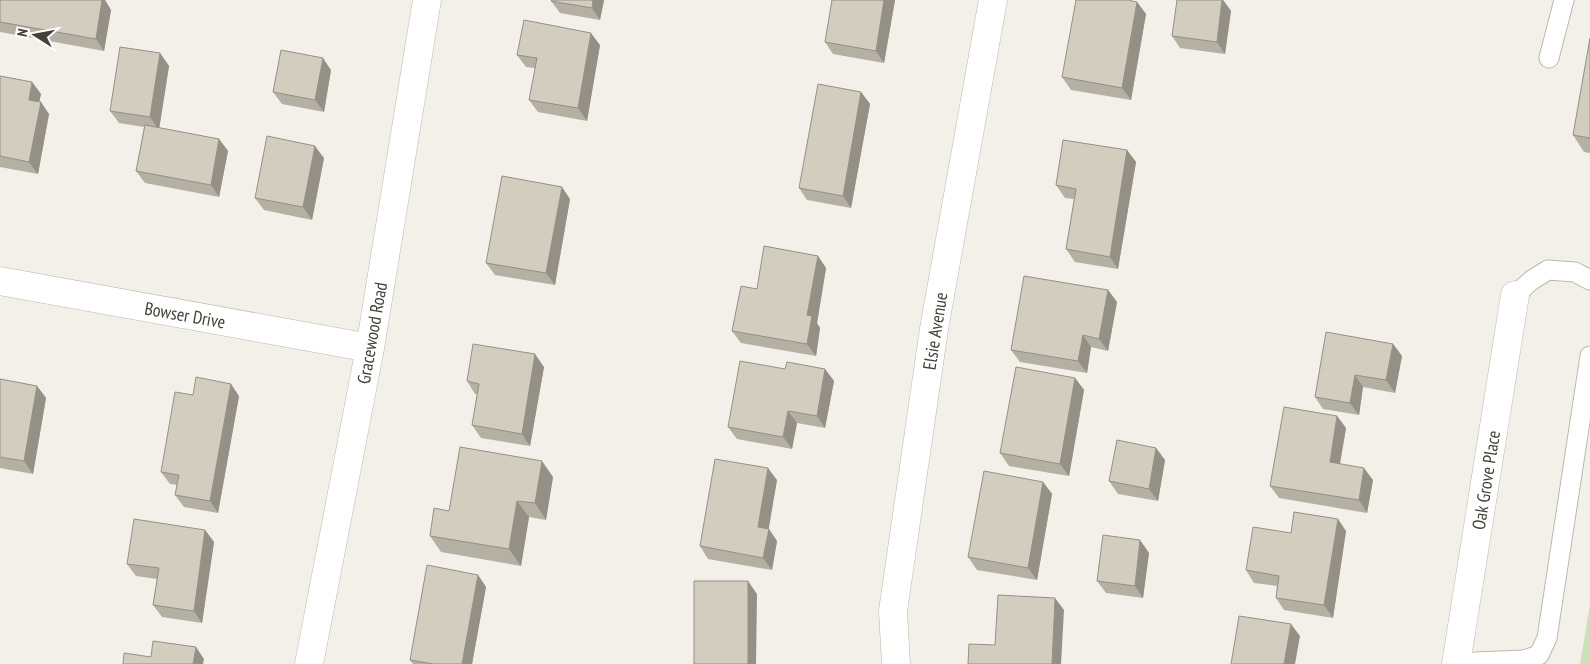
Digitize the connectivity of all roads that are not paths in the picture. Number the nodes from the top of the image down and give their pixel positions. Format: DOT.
graph roads {
  1 [pos="427,0"];
  2 [pos="993,0"];
  3 [pos="1564,0"];
  4 [pos="1549,58"];
  5 [pos="1583,276"];
  6 [pos="0,282"];
  7 [pos="1515,295"];
  8 [pos="370,348"];
  9 [pos="1590,356"];
  10 [pos="309,664"];
  11 [pos="896,664"];
  12 [pos="1456,664"];
  13 [pos="1468,664"];
  1 -- 8 [label="street, Gracewood Road"];
  2 -- 11 [label="street, Elsie Avenue"];
  3 -- 4 [label="lane"];
  5 -- 7 [label="lane"];
  6 -- 8 [label="street, Bowser Drive"];
  7 -- 12 [label="street, Oak Grove Place"];
  8 -- 10 [label="street, Gracewood Road"];
  9 -- 13 [label="lane"];
}
